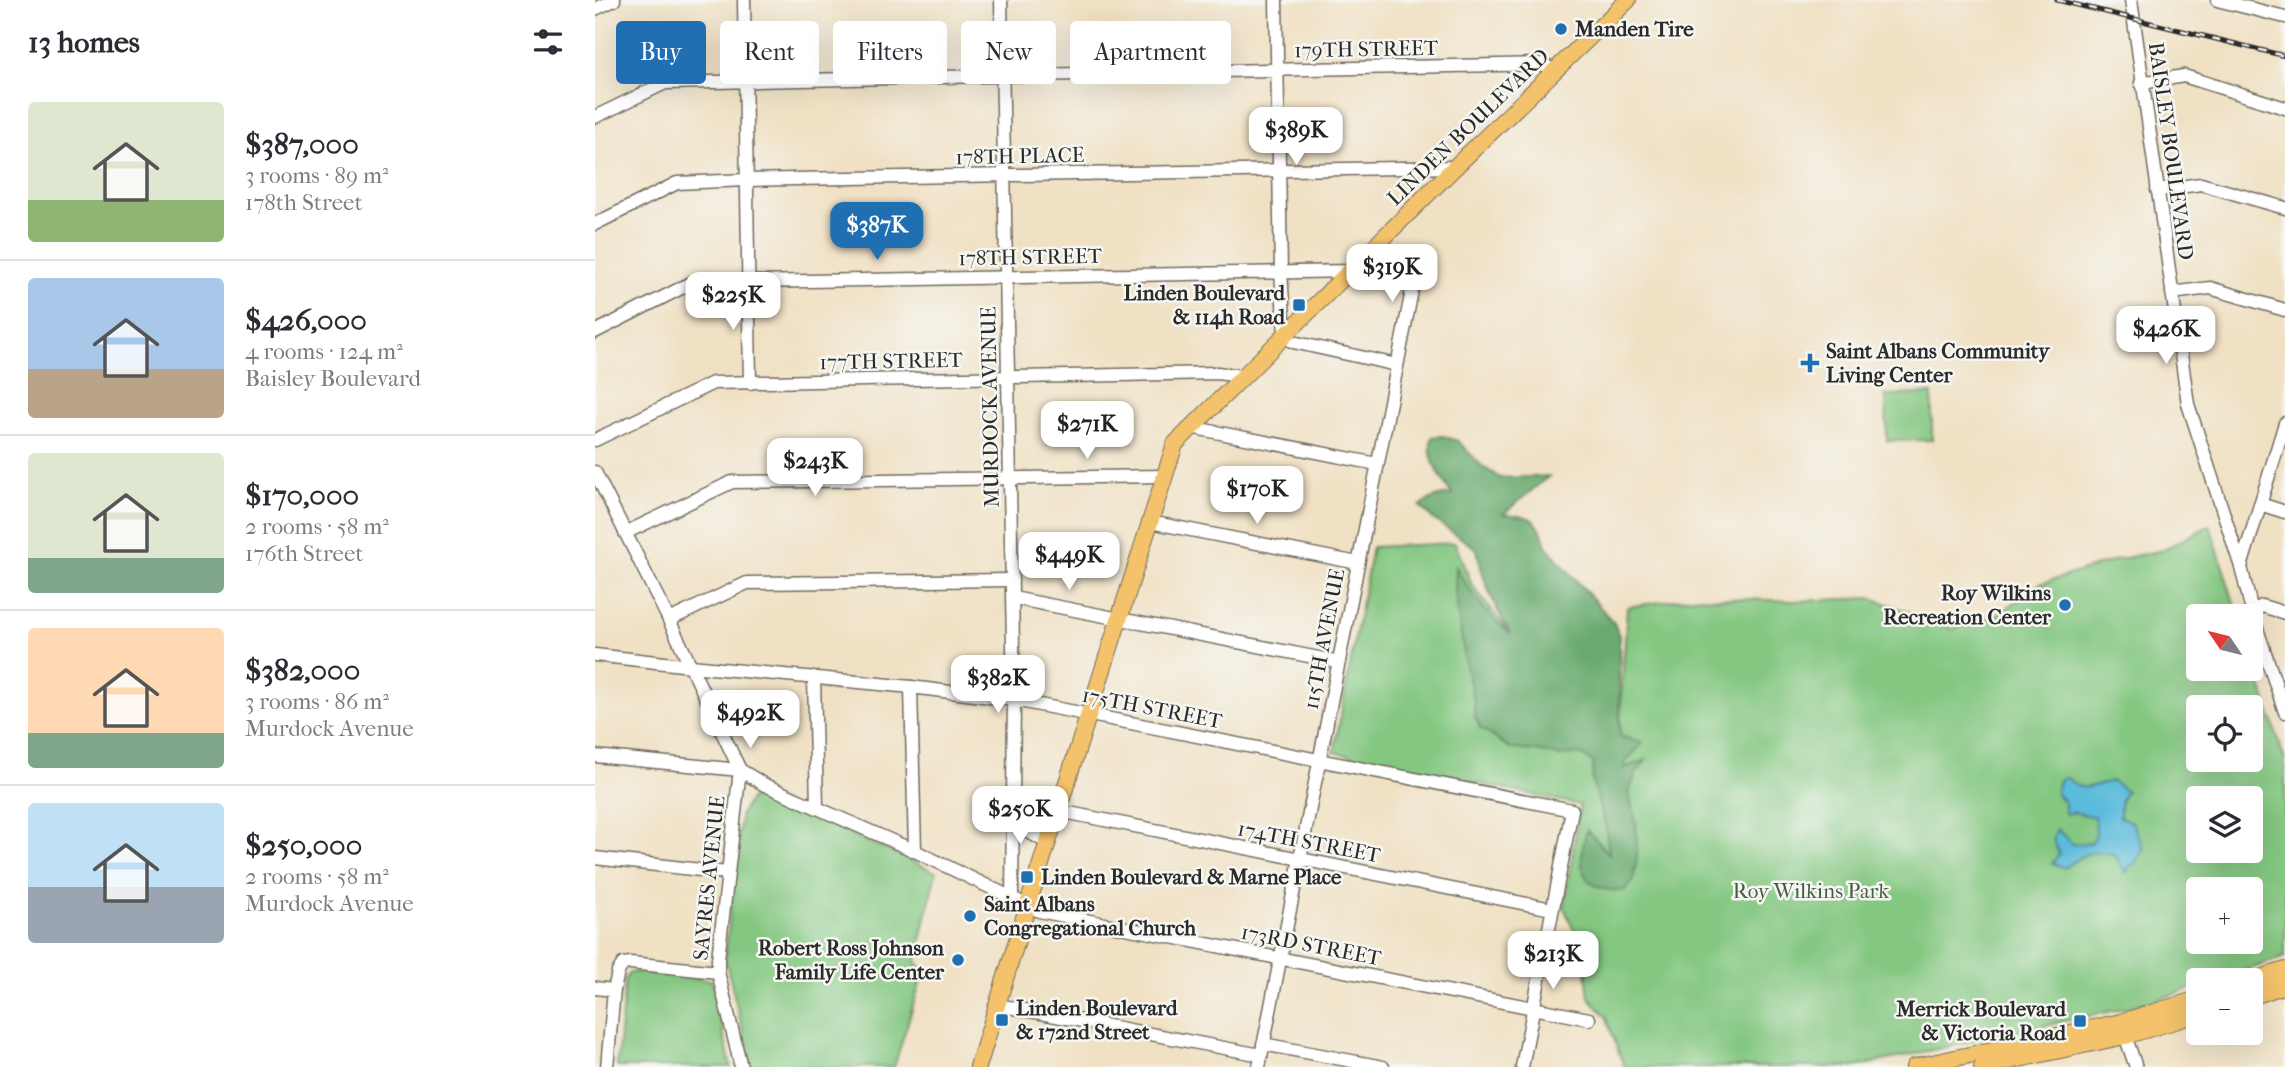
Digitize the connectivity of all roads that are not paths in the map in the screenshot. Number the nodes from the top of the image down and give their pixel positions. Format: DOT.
graph roads {
  1 [pos="614,0"];
  2 [pos="744,0"];
  3 [pos="1001,0"];
  4 [pos="1276,0"];
  5 [pos="1628,0"];
  6 [pos="2131,0"];
  7 [pos="2217,0"];
  8 [pos="2232,2"];
  9 [pos="595,9"];
  10 [pos="2285,17"];
  11 [pos="745,21"];
  12 [pos="1002,21"];
  13 [pos="1278,70"];
  14 [pos="1555,72"];
  15 [pos="1056,74"];
  16 [pos="961,76"];
  17 [pos="819,79"];
  18 [pos="720,81"];
  19 [pos="2141,83"];
  20 [pos="746,84"];
  21 [pos="1003,84"];
  22 [pos="2285,108"];
  23 [pos="595,117"];
  24 [pos="1455,167"];
  25 [pos="1279,170"];
  26 [pos="1005,176"];
  27 [pos="746,180"];
  28 [pos="2157,190"];
  29 [pos="2285,208"];
  30 [pos="595,224"];
  31 [pos="1365,257"];
  32 [pos="1281,271"];
  33 [pos="1352,271"];
  34 [pos="1006,276"];
  35 [pos="749,282"];
  36 [pos="2172,293"];
  37 [pos="2285,310"];
  38 [pos="595,332"];
  39 [pos="1285,335"];
  40 [pos="1397,365"];
  41 [pos="1243,376"];
  42 [pos="1008,377"];
  43 [pos="750,383"];
  44 [pos="2285,423"];
  45 [pos="1191,427"];
  46 [pos="595,440"];
  47 [pos="1377,464"];
  48 [pos="595,472"];
  49 [pos="1164,476"];
  50 [pos="1010,479"];
  51 [pos="2260,504"];
  52 [pos="2285,512"];
  53 [pos="1150,522"];
  54 [pos="625,533"];
  55 [pos="1358,563"];
  56 [pos="2241,567"];
  57 [pos="1012,580"];
  58 [pos="1013,598"];
  59 [pos="2251,604"];
  60 [pos="2263,606"];
  61 [pos="2285,613"];
  62 [pos="1120,619"];
  63 [pos="669,620"];
  64 [pos="2263,643"];
  65 [pos="595,655"];
  66 [pos="1339,662"];
  67 [pos="691,666"];
  68 [pos="814,677"];
  69 [pos="911,687"];
  70 [pos="1014,700"];
  71 [pos="2285,712"];
  72 [pos="1089,716"];
  73 [pos="595,756"];
  74 [pos="1321,760"];
  75 [pos="740,770"];
  76 [pos="817,807"];
  77 [pos="1059,811"];
  78 [pos="1013,819"];
  79 [pos="1048,843"];
  80 [pos="915,851"];
  81 [pos="595,858"];
  82 [pos="1301,860"];
  83 [pos="727,873"];
  84 [pos="1012,897"];
  85 [pos="1028,905"];
  86 [pos="1552,909"];
  87 [pos="1281,959"];
  88 [pos="2285,970"];
  89 [pos="718,972"];
  90 [pos="2263,977"];
  91 [pos="2285,985"];
  92 [pos="595,988"];
  93 [pos="614,990"];
  94 [pos="2263,993"];
  95 [pos="2186,1004"];
  96 [pos="997,1005"];
  97 [pos="1533,1008"];
  98 [pos="2186,1016"];
  99 [pos="1589,1019"];
  100 [pos="2123,1029"];
  101 [pos="1261,1055"];
  102 [pos="2016,1058"];
  103 [pos="607,1067"];
  104 [pos="741,1067"];
  105 [pos="978,1067"];
  106 [pos="1383,1067"];
  107 [pos="1521,1067"];
  108 [pos="1917,1067"];
  109 [pos="1982,1067"];
  110 [pos="2136,1067"];
  1 -- 9 [label="street"];
  2 -- 11 [label="street"];
  3 -- 12 [label="street, MURDOCK AVENUE"];
  4 -- 13 [label="street"];
  5 -- 14 [label="main road, LINDEN BOULEVARD"];
  6 -- 19 [label="street, BAISLEY BOULEVARD"];
  7 -- 8 [label="street"];
  8 -- 10 [label="street"];
  13 -- 14 [label="street, 179TH STREET"];
  13 -- 15 [label="street, 179TH STREET"];
  13 -- 25 [label="street"];
  14 -- 24 [label="main road, LINDEN BOULEVARD"];
  16 -- 17 [label="street, 179TH STREET"];
  18 -- 23 [label="street, 179TH STREET"];
  19 -- 22 [label="street"];
  19 -- 28 [label="street, BAISLEY BOULEVARD"];
  20 -- 27 [label="street"];
  21 -- 26 [label="street, MURDOCK AVENUE"];
  24 -- 25 [label="street, 178TH PLACE"];
  24 -- 31 [label="main road, LINDEN BOULEVARD"];
  25 -- 26 [label="street, 178TH PLACE"];
  25 -- 32 [label="street"];
  26 -- 27 [label="street, 178TH PLACE"];
  26 -- 34 [label="street, MURDOCK AVENUE"];
  27 -- 30 [label="street, 178TH PLACE"];
  27 -- 35 [label="street"];
  28 -- 29 [label="street"];
  28 -- 36 [label="street, BAISLEY BOULEVARD"];
  31 -- 33 [label="main road, LINDEN BOULEVARD"];
  31 -- 40 [label="street, 115TH AVENUE"];
  32 -- 33 [label="street, 178TH STREET"];
  32 -- 34 [label="street, 178TH STREET"];
  32 -- 39 [label="street"];
  33 -- 39 [label="main road, LINDEN BOULEVARD"];
  34 -- 35 [label="street, 178TH STREET"];
  34 -- 42 [label="street, MURDOCK AVENUE"];
  35 -- 38 [label="street, 178TH STREET"];
  35 -- 43 [label="street"];
  36 -- 37 [label="street"];
  36 -- 56 [label="street, BAISLEY BOULEVARD"];
  39 -- 40 [label="street"];
  39 -- 41 [label="main road, LINDEN BOULEVARD"];
  40 -- 47 [label="street, 115TH AVENUE"];
  41 -- 42 [label="street, 177TH STREET"];
  41 -- 45 [label="main road, LINDEN BOULEVARD"];
  42 -- 43 [label="street, 177TH STREET"];
  42 -- 50 [label="street, MURDOCK AVENUE"];
  43 -- 46 [label="street, 177TH STREET"];
  44 -- 51 [label="street"];
  45 -- 47 [label="street"];
  45 -- 49 [label="main road, LINDEN BOULEVARD"];
  47 -- 55 [label="street, 115TH AVENUE"];
  48 -- 54 [label="street, SAYRES AVENUE"];
  49 -- 50 [label="street"];
  49 -- 53 [label="main road, LINDEN BOULEVARD"];
  50 -- 54 [label="street"];
  50 -- 57 [label="street, MURDOCK AVENUE"];
  51 -- 52 [label="street"];
  51 -- 56 [label="street"];
  53 -- 55 [label="street"];
  53 -- 62 [label="main road, LINDEN BOULEVARD"];
  54 -- 63 [label="street, SAYRES AVENUE"];
  55 -- 66 [label="street, 115TH AVENUE"];
  56 -- 59 [label="street, BAISLEY BOULEVARD"];
  57 -- 58 [label="street, MURDOCK AVENUE"];
  57 -- 63 [label="street"];
  58 -- 62 [label="street"];
  58 -- 70 [label="street, MURDOCK AVENUE"];
  60 -- 61 [label="street"];
  62 -- 66 [label="street"];
  62 -- 72 [label="main road, LINDEN BOULEVARD"];
  63 -- 67 [label="street, SAYRES AVENUE"];
  64 -- 71 [label="street, BAISLEY BOULEVARD"];
  65 -- 67 [label="street, 175TH STREET"];
  66 -- 74 [label="street, 115TH AVENUE"];
  67 -- 68 [label="street, 175TH STREET"];
  67 -- 75 [label="street, SAYRES AVENUE"];
  68 -- 69 [label="street, 175TH STREET"];
  68 -- 76 [label="street"];
  69 -- 70 [label="street, 175TH STREET"];
  69 -- 80 [label="street"];
  70 -- 72 [label="street, 175TH STREET"];
  70 -- 78 [label="street, MURDOCK AVENUE"];
  72 -- 74 [label="street, 175TH STREET"];
  72 -- 77 [label="main road, LINDEN BOULEVARD"];
  73 -- 75 [label="street"];
  74 -- 82 [label="street, 115TH AVENUE"];
  74 -- 86 [label="street, 175TH STREET"];
  75 -- 76 [label="street, 173RD STREET"];
  75 -- 83 [label="street, SAYRES AVENUE"];
  76 -- 80 [label="street, 173RD STREET"];
  77 -- 79 [label="main road, LINDEN BOULEVARD"];
  77 -- 82 [label="street, 174TH STREET"];
  78 -- 79 [label="street"];
  78 -- 84 [label="street, MURDOCK AVENUE"];
  79 -- 85 [label="main road, LINDEN BOULEVARD"];
  80 -- 84 [label="street, 173RD STREET"];
  81 -- 83 [label="street"];
  82 -- 86 [label="street, 174TH STREET"];
  82 -- 87 [label="street, 115TH AVENUE"];
  83 -- 89 [label="street, SAYRES AVENUE"];
  84 -- 85 [label="street, 173RD STREET"];
  85 -- 87 [label="street, 173RD STREET"];
  85 -- 96 [label="main road, LINDEN BOULEVARD"];
  86 -- 97 [label="street"];
  87 -- 97 [label="street, 173RD STREET"];
  87 -- 101 [label="street, 115TH AVENUE"];
  88 -- 90 [label="main road"];
  89 -- 93 [label="street"];
  89 -- 104 [label="street, SAYRES AVENUE"];
  91 -- 94 [label="main road"];
  92 -- 93 [label="street"];
  93 -- 103 [label="street"];
  95 -- 100 [label="main road"];
  96 -- 101 [label="street"];
  96 -- 105 [label="main road, LINDEN BOULEVARD"];
  97 -- 99 [label="street, 173RD STREET"];
  97 -- 107 [label="street"];
  98 -- 100 [label="main road"];
  100 -- 102 [label="main road"];
  100 -- 110 [label="street"];
  101 -- 106 [label="street"];
  102 -- 108 [label="main road"];
  102 -- 109 [label="main road"];
}
